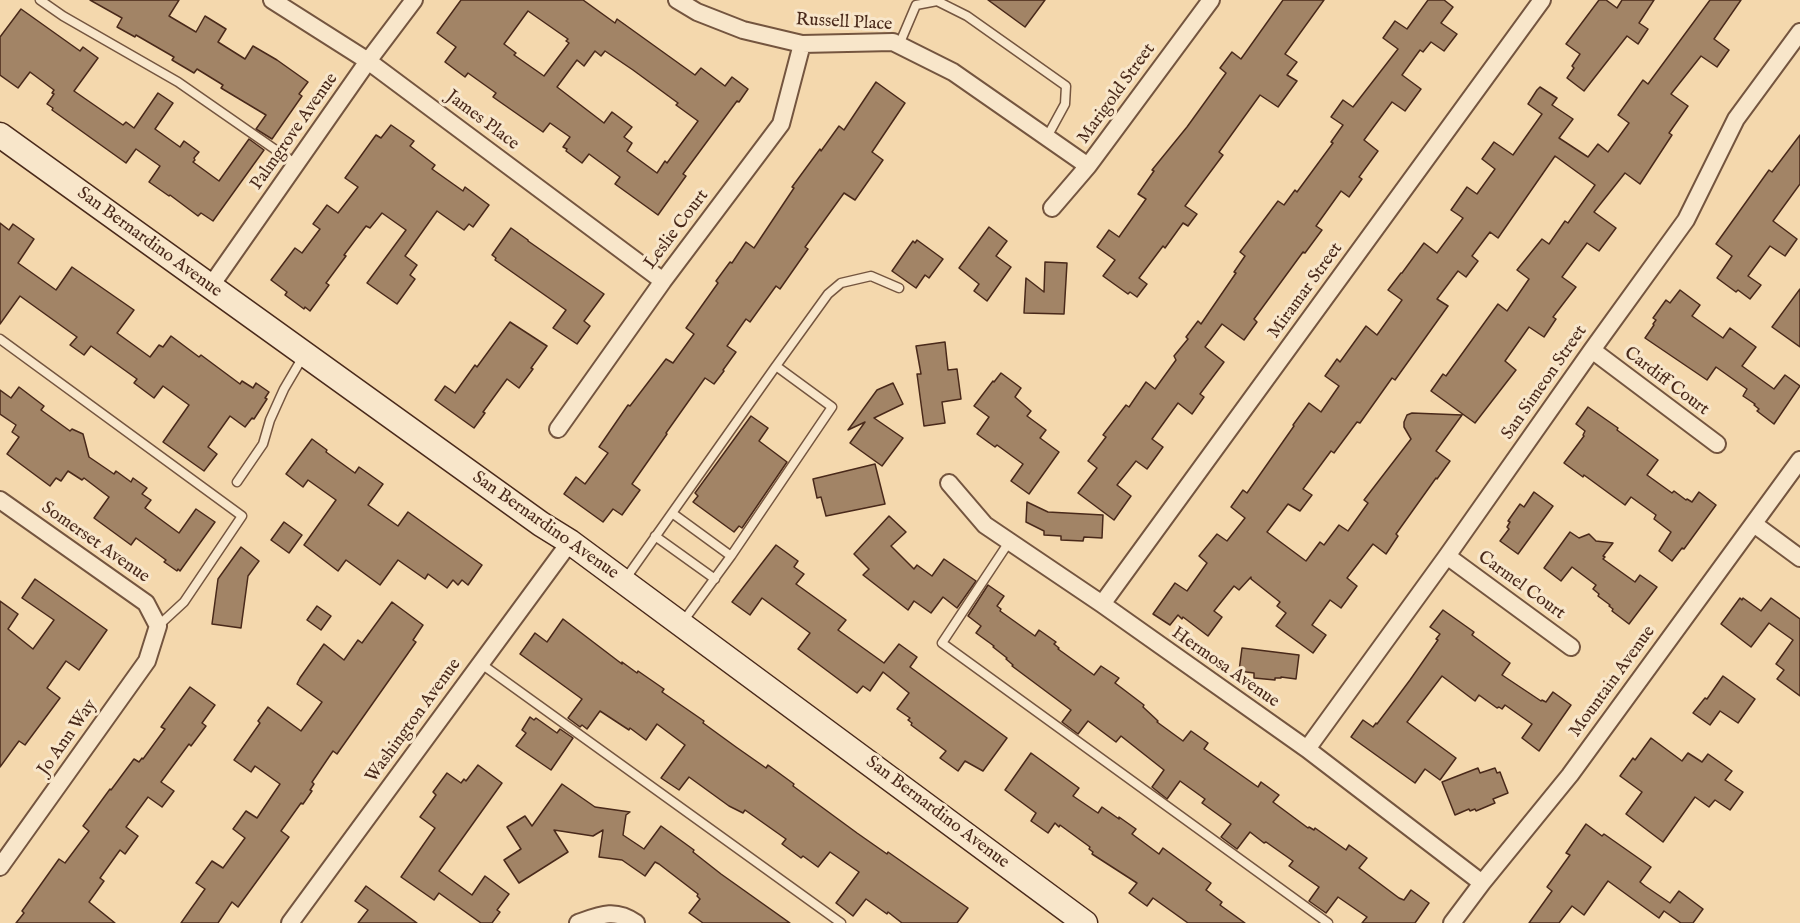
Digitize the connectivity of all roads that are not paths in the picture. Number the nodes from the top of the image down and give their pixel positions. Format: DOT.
graph roads {
  1 [pos="40,0"];
  2 [pos="272,0"];
  3 [pos="414,0"];
  4 [pos="677,0"];
  5 [pos="1211,0"];
  6 [pos="1542,0"];
  7 [pos="696,5"];
  8 [pos="1800,32"];
  9 [pos="802,44"];
  10 [pos="898,45"];
  11 [pos="368,61"];
  12 [pos="0,135"];
  13 [pos="1047,137"];
  14 [pos="296,164"];
  15 [pos="1088,166"];
  16 [pos="1052,208"];
  17 [pos="663,281"];
  18 [pos="210,287"];
  19 [pos="899,288"];
  20 [pos="0,339"];
  21 [pos="1592,350"];
  22 [pos="304,355"];
  23 [pos="776,366"];
  24 [pos="558,429"];
  25 [pos="1717,444"];
  26 [pos="1800,460"];
  27 [pos="237,482"];
  28 [pos="949,483"];
  29 [pos="0,500"];
  30 [pos="672,513"];
  31 [pos="1754,524"];
  32 [pos="655,536"];
  33 [pos="570,542"];
  34 [pos="1009,542"];
  35 [pos="731,556"];
  36 [pos="1447,556"];
  37 [pos="1800,558"];
  38 [pos="715,579"];
  39 [pos="623,581"];
  40 [pos="1101,604"];
  41 [pos="681,624"];
  42 [pos="158,626"];
  43 [pos="1571,647"];
  44 [pos="480,663"];
  45 [pos="1307,749"];
  46 [pos="0,867"];
  47 [pos="1482,883"];
  48 [pos="290,923"];
  49 [pos="578,923"];
  50 [pos="636,923"];
  51 [pos="841,923"];
  52 [pos="1085,923"];
  53 [pos="1328,923"];
  54 [pos="1452,923"];
  1 -- 14 [label="lane"];
  2 -- 11 [label="street, James Place"];
  3 -- 11 [label="street, Palmgrove Avenue"];
  4 -- 7 [label="street, Russell Place"];
  5 -- 15 [label="street, Marigold Street"];
  6 -- 40 [label="street, Miramar Street"];
  7 -- 9 [label="street, Russell Place"];
  8 -- 21 [label="street, San Simeon Street"];
  9 -- 10 [label="street, Russell Place"];
  9 -- 17 [label="street, Leslie Court"];
  10 -- 13 [label="street, Russell Place"];
  10 -- 13 [label="lane"];
  11 -- 14 [label="street, Palmgrove Avenue"];
  11 -- 17 [label="street, James Place"];
  12 -- 18 [label="main road, San Bernardino Avenue"];
  13 -- 15 [label="street, Russell Place"];
  14 -- 18 [label="street, Palmgrove Avenue"];
  15 -- 16 [label="street, Marigold Street"];
  17 -- 24 [label="street, Leslie Court"];
  18 -- 22 [label="main road, San Bernardino Avenue"];
  19 -- 23 [label="lane"];
  20 -- 42 [label="lane"];
  21 -- 25 [label="street, Cardiff Court"];
  21 -- 36 [label="street, San Simeon Street"];
  22 -- 27 [label="lane"];
  22 -- 33 [label="main road, San Bernardino Avenue"];
  23 -- 30 [label="lane"];
  23 -- 35 [label="lane"];
  26 -- 31 [label="street, Mountain Avenue"];
  28 -- 34 [label="street, Hermosa Avenue"];
  29 -- 42 [label="street, Somerset Avenue"];
  30 -- 32 [label="lane"];
  30 -- 35 [label="lane"];
  31 -- 37 [label="street"];
  31 -- 47 [label="street, Mountain Avenue"];
  32 -- 38 [label="lane"];
  32 -- 39 [label="lane"];
  33 -- 39 [label="main road, San Bernardino Avenue"];
  33 -- 44 [label="street, Washington Avenue"];
  34 -- 40 [label="street, Hermosa Avenue"];
  34 -- 53 [label="lane"];
  35 -- 38 [label="lane"];
  36 -- 43 [label="street, Carmel Court"];
  36 -- 45 [label="street, San Simeon Street"];
  38 -- 41 [label="lane"];
  39 -- 41 [label="main road, San Bernardino Avenue"];
  40 -- 45 [label="street, Hermosa Avenue"];
  41 -- 52 [label="main road, San Bernardino Avenue"];
  42 -- 46 [label="street, Jo Ann Way"];
  44 -- 48 [label="street, Washington Avenue"];
  44 -- 51 [label="lane"];
  45 -- 47 [label="street, Hermosa Avenue"];
  47 -- 54 [label="street, Mountain Avenue"];
  49 -- 50 [label="street"];
}
